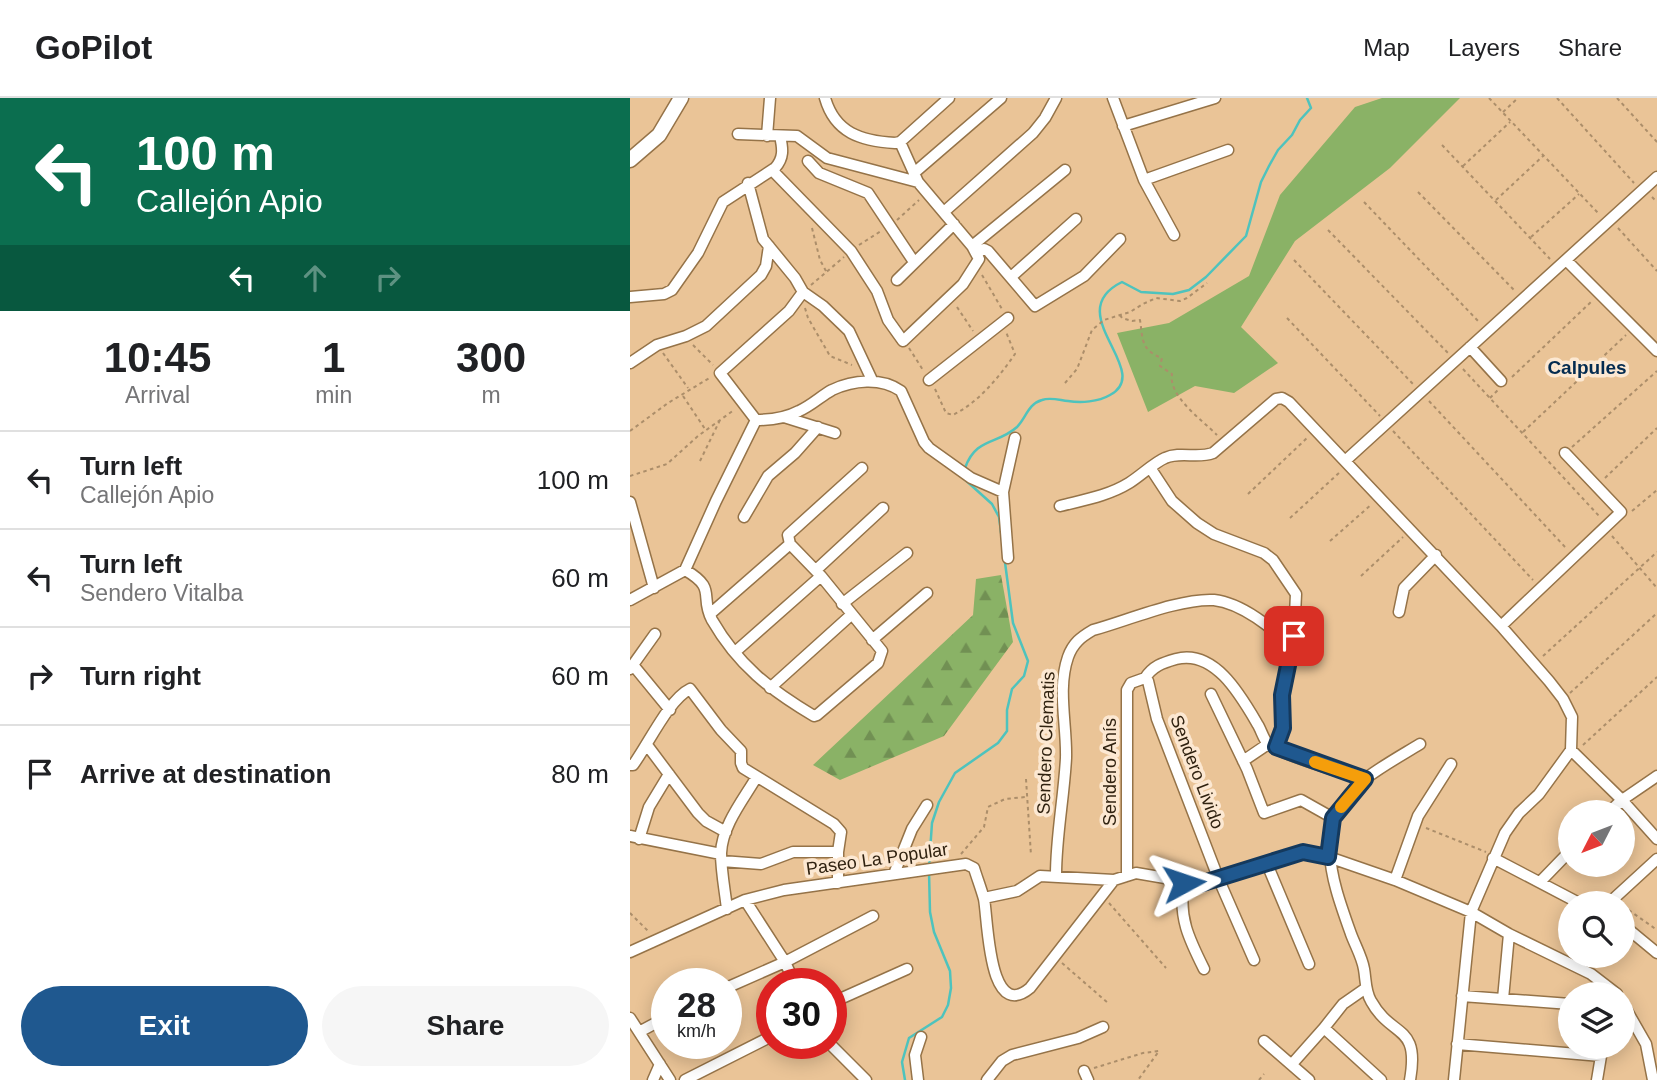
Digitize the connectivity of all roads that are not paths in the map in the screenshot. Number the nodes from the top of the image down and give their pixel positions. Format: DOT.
graph roads {
  1 [pos="681,98"];
  2 [pos="770,98"];
  3 [pos="825,98"];
  4 [pos="949,98"];
  5 [pos="1001,98"];
  6 [pos="1056,98"];
  7 [pos="1113,98"];
  8 [pos="1215,98"];
  9 [pos="1123,126"];
  10 [pos="737,134"];
  11 [pos="767,135"];
  12 [pos="780,136"];
  13 [pos="900,142"];
  14 [pos="1228,150"];
  15 [pos="630,160"];
  16 [pos="808,161"];
  17 [pos="772,170"];
  18 [pos="1065,170"];
  19 [pos="916,177"];
  20 [pos="1657,177"];
  21 [pos="1144,180"];
  22 [pos="748,183"];
  23 [pos="945,211"];
  24 [pos="1076,219"];
  25 [pos="954,224"];
  26 [pos="1174,235"];
  27 [pos="1120,239"];
  28 [pos="769,246"];
  29 [pos="975,250"];
  30 [pos="914,262"];
  31 [pos="1562,263"];
  32 [pos="1011,277"];
  33 [pos="897,279"];
  34 [pos="803,292"];
  35 [pos="630,297"];
  36 [pos="1005,320"];
  37 [pos="1470,347"];
  38 [pos="1657,351"];
  39 [pos="630,363"];
  40 [pos="869,375"];
  41 [pos="929,380"];
  42 [pos="1504,383"];
  43 [pos="784,417"];
  44 [pos="756,420"];
  45 [pos="818,427"];
  46 [pos="835,433"];
  47 [pos="1015,438"];
  48 [pos="1565,453"];
  49 [pos="1346,463"];
  50 [pos="862,468"];
  51 [pos="1151,468"];
  52 [pos="1003,492"];
  53 [pos="630,502"];
  54 [pos="1060,506"];
  55 [pos="883,508"];
  56 [pos="744,517"];
  57 [pos="790,544"];
  58 [pos="907,553"];
  59 [pos="1436,555"];
  60 [pos="1008,558"];
  61 [pos="685,570"];
  62 [pos="818,573"];
  63 [pos="654,588"];
  64 [pos="927,593"];
  65 [pos="630,600"];
  66 [pos="842,604"];
  67 [pos="1399,612"];
  68 [pos="710,614"];
  69 [pos="851,615"];
  70 [pos="1501,625"];
  71 [pos="655,634"];
  72 [pos="872,640"];
  73 [pos="1291,648"];
  74 [pos="735,652"];
  75 [pos="631,667"];
  76 [pos="1144,678"];
  77 [pos="770,688"];
  78 [pos="1211,694"];
  79 [pos="670,710"];
  80 [pos="1420,744"];
  81 [pos="647,745"];
  82 [pos="1272,746"];
  83 [pos="1573,752"];
  84 [pos="1243,761"];
  85 [pos="1451,764"];
  86 [pos="630,765"];
  87 [pos="669,774"];
  88 [pos="1657,775"];
  89 [pos="756,778"];
  90 [pos="1365,779"];
  91 [pos="1622,800"];
  92 [pos="927,805"];
  93 [pos="1635,814"];
  94 [pos="1333,818"];
  95 [pos="726,832"];
  96 [pos="635,837"];
  97 [pos="1657,839"];
  98 [pos="838,852"];
  99 [pos="1328,857"];
  100 [pos="1493,857"];
  101 [pos="721,858"];
  102 [pos="1657,859"];
  103 [pos="1558,863"];
  104 [pos="1267,864"];
  105 [pos="894,874"];
  106 [pos="1056,876"];
  107 [pos="1127,876"];
  108 [pos="1114,880"];
  109 [pos="1219,880"];
  110 [pos="1395,880"];
  111 [pos="1540,882"];
  112 [pos="838,883"];
  113 [pos="1184,883"];
  114 [pos="1622,891"];
  115 [pos="1558,892"];
  116 [pos="984,898"];
  117 [pos="745,900"];
  118 [pos="727,908"];
  119 [pos="1471,912"];
  120 [pos="873,916"];
  121 [pos="1509,934"];
  122 [pos="1635,935"];
  123 [pos="630,952"];
  124 [pos="1657,953"];
  125 [pos="1254,960"];
  126 [pos="785,962"];
  127 [pos="1309,964"];
  128 [pos="788,968"];
  129 [pos="1204,968"];
  130 [pos="907,970"];
  131 [pos="742,981"];
  132 [pos="1601,982"];
  133 [pos="1366,988"];
  134 [pos="847,996"];
  135 [pos="1462,996"];
  136 [pos="1503,999"];
  137 [pos="1558,1003"];
  138 [pos="630,1018"];
  139 [pos="1635,1025"];
  140 [pos="651,1026"];
  141 [pos="1103,1027"];
  142 [pos="1324,1028"];
  143 [pos="639,1032"];
  144 [pos="921,1037"];
  145 [pos="1264,1041"];
  146 [pos="756,1044"];
  147 [pos="1457,1044"];
  148 [pos="1558,1049"];
  149 [pos="846,1059"];
  150 [pos="1600,1059"];
  151 [pos="660,1064"];
  152 [pos="1292,1064"];
  153 [pos="653,1080"];
  154 [pos="670,1080"];
  155 [pos="685,1080"];
  156 [pos="866,1080"];
  157 [pos="918,1080"];
  158 [pos="987,1080"];
  159 [pos="1309,1080"];
  160 [pos="1381,1080"];
  161 [pos="1410,1080"];
  162 [pos="1454,1080"];
  163 [pos="1597,1080"];
  164 [pos="1653,1080"];
  1 -- 15 [label="main road"];
  2 -- 11 [label="street"];
  3 -- 13 [label="street"];
  4 -- 13 [label="street"];
  5 -- 19 [label="street"];
  6 -- 23 [label="street"];
  7 -- 9 [label="street"];
  8 -- 9 [label="street"];
  9 -- 21 [label="street"];
  10 -- 11 [label="street"];
  11 -- 12 [label="street"];
  12 -- 17 [label="street"];
  12 -- 19 [label="street"];
  13 -- 19 [label="street"];
  14 -- 21 [label="street"];
  16 -- 30 [label="street"];
  17 -- 22 [label="street"];
  17 -- 29 [label="street"];
  18 -- 29 [label="street"];
  19 -- 23 [label="street"];
  20 -- 31 [label="street"];
  21 -- 26 [label="street"];
  22 -- 28 [label="street"];
  22 -- 35 [label="street"];
  23 -- 25 [label="street"];
  24 -- 32 [label="street"];
  25 -- 29 [label="street"];
  25 -- 30 [label="street"];
  27 -- 32 [label="street"];
  28 -- 34 [label="street"];
  28 -- 39 [label="street"];
  29 -- 32 [label="street"];
  30 -- 33 [label="street"];
  31 -- 37 [label="street"];
  31 -- 38 [label="street"];
  34 -- 40 [label="street"];
  34 -- 44 [label="street"];
  36 -- 41 [label="street"];
  37 -- 42 [label="street"];
  37 -- 49 [label="street"];
  40 -- 43 [label="street"];
  40 -- 52 [label="street"];
  43 -- 44 [label="street"];
  43 -- 45 [label="street"];
  44 -- 61 [label="street"];
  45 -- 46 [label="street"];
  45 -- 56 [label="street"];
  47 -- 52 [label="street"];
  48 -- 70 [label="street"];
  49 -- 51 [label="street"];
  49 -- 59 [label="street"];
  50 -- 57 [label="street"];
  51 -- 54 [label="street"];
  51 -- 73 [label="street"];
  52 -- 60 [label="street"];
  53 -- 63 [label="street"];
  55 -- 62 [label="street"];
  57 -- 62 [label="street"];
  57 -- 68 [label="street"];
  58 -- 66 [label="street"];
  59 -- 67 [label="street"];
  59 -- 70 [label="street"];
  61 -- 63 [label="street"];
  61 -- 68 [label="street"];
  62 -- 66 [label="street"];
  62 -- 74 [label="street"];
  63 -- 65 [label="street"];
  64 -- 72 [label="street"];
  66 -- 69 [label="street"];
  68 -- 74 [label="street"];
  69 -- 72 [label="street"];
  69 -- 77 [label="street"];
  70 -- 83 [label="street"];
  71 -- 75 [label="street"];
  72 -- 77 [label="street"];
  73 -- 82 [label="street"];
  73 -- 106 [label="street, Sendero Clematis"];
  74 -- 77 [label="street"];
  75 -- 79 [label="street"];
  76 -- 82 [label="street"];
  76 -- 107 [label="street, Sendero Anís"];
  76 -- 109 [label="street, Sendero Livido"];
  78 -- 84 [label="street"];
  79 -- 81 [label="street"];
  79 -- 89 [label="street"];
  80 -- 90 [label="street"];
  81 -- 86 [label="street"];
  81 -- 87 [label="street"];
  82 -- 84 [label="street"];
  82 -- 90 [label="street"];
  83 -- 91 [label="street"];
  83 -- 100 [label="street"];
  84 -- 94 [label="street"];
  85 -- 110 [label="street"];
  87 -- 95 [label="street"];
  87 -- 96 [label="street"];
  88 -- 91 [label="street"];
  89 -- 95 [label="street"];
  89 -- 98 [label="street"];
  90 -- 94 [label="street"];
  92 -- 105 [label="street"];
  93 -- 97 [label="street"];
  94 -- 99 [label="street"];
  95 -- 101 [label="street"];
  96 -- 101 [label="street"];
  98 -- 101 [label="street"];
  98 -- 112 [label="street"];
  99 -- 104 [label="street"];
  99 -- 110 [label="street"];
  99 -- 133 [label="street"];
  100 -- 111 [label="street"];
  100 -- 119 [label="street"];
  101 -- 118 [label="street"];
  102 -- 114 [label="street"];
  103 -- 111 [label="street"];
  104 -- 109 [label="street"];
  104 -- 127 [label="street"];
  105 -- 112 [label="street, Paseo La Popular"];
  105 -- 116 [label="street, Paseo La Popular"];
  106 -- 108 [label="street"];
  106 -- 116 [label="street"];
  107 -- 108 [label="street"];
  107 -- 113 [label="street"];
  108 -- 116 [label="street, Paseo La Popular"];
  109 -- 113 [label="street"];
  109 -- 125 [label="street, Sendero Livido"];
  110 -- 119 [label="street"];
  111 -- 115 [label="street"];
  112 -- 117 [label="street, Paseo La Popular"];
  113 -- 129 [label="street"];
  117 -- 118 [label="street, Paseo La Popular"];
  117 -- 126 [label="street"];
  118 -- 123 [label="street, Paseo La Popular"];
  119 -- 121 [label="street"];
  119 -- 135 [label="street"];
  120 -- 126 [label="street"];
  121 -- 132 [label="street"];
  121 -- 136 [label="street"];
  122 -- 124 [label="street"];
  126 -- 128 [label="street"];
  126 -- 131 [label="street"];
  130 -- 134 [label="street"];
  133 -- 142 [label="street"];
  133 -- 161 [label="street"];
  135 -- 136 [label="street"];
  135 -- 147 [label="street"];
  136 -- 137 [label="street"];
  138 -- 143 [label="street"];
  139 -- 164 [label="street"];
  140 -- 143 [label="street"];
  141 -- 158 [label="street"];
  142 -- 152 [label="street"];
  142 -- 160 [label="street"];
  143 -- 151 [label="street"];
  144 -- 157 [label="street"];
  145 -- 152 [label="street"];
  146 -- 155 [label="street"];
  147 -- 148 [label="street"];
  147 -- 162 [label="street"];
  149 -- 156 [label="street"];
  150 -- 163 [label="street"];
  151 -- 153 [label="street"];
  151 -- 154 [label="street"];
  152 -- 159 [label="street"];
}
